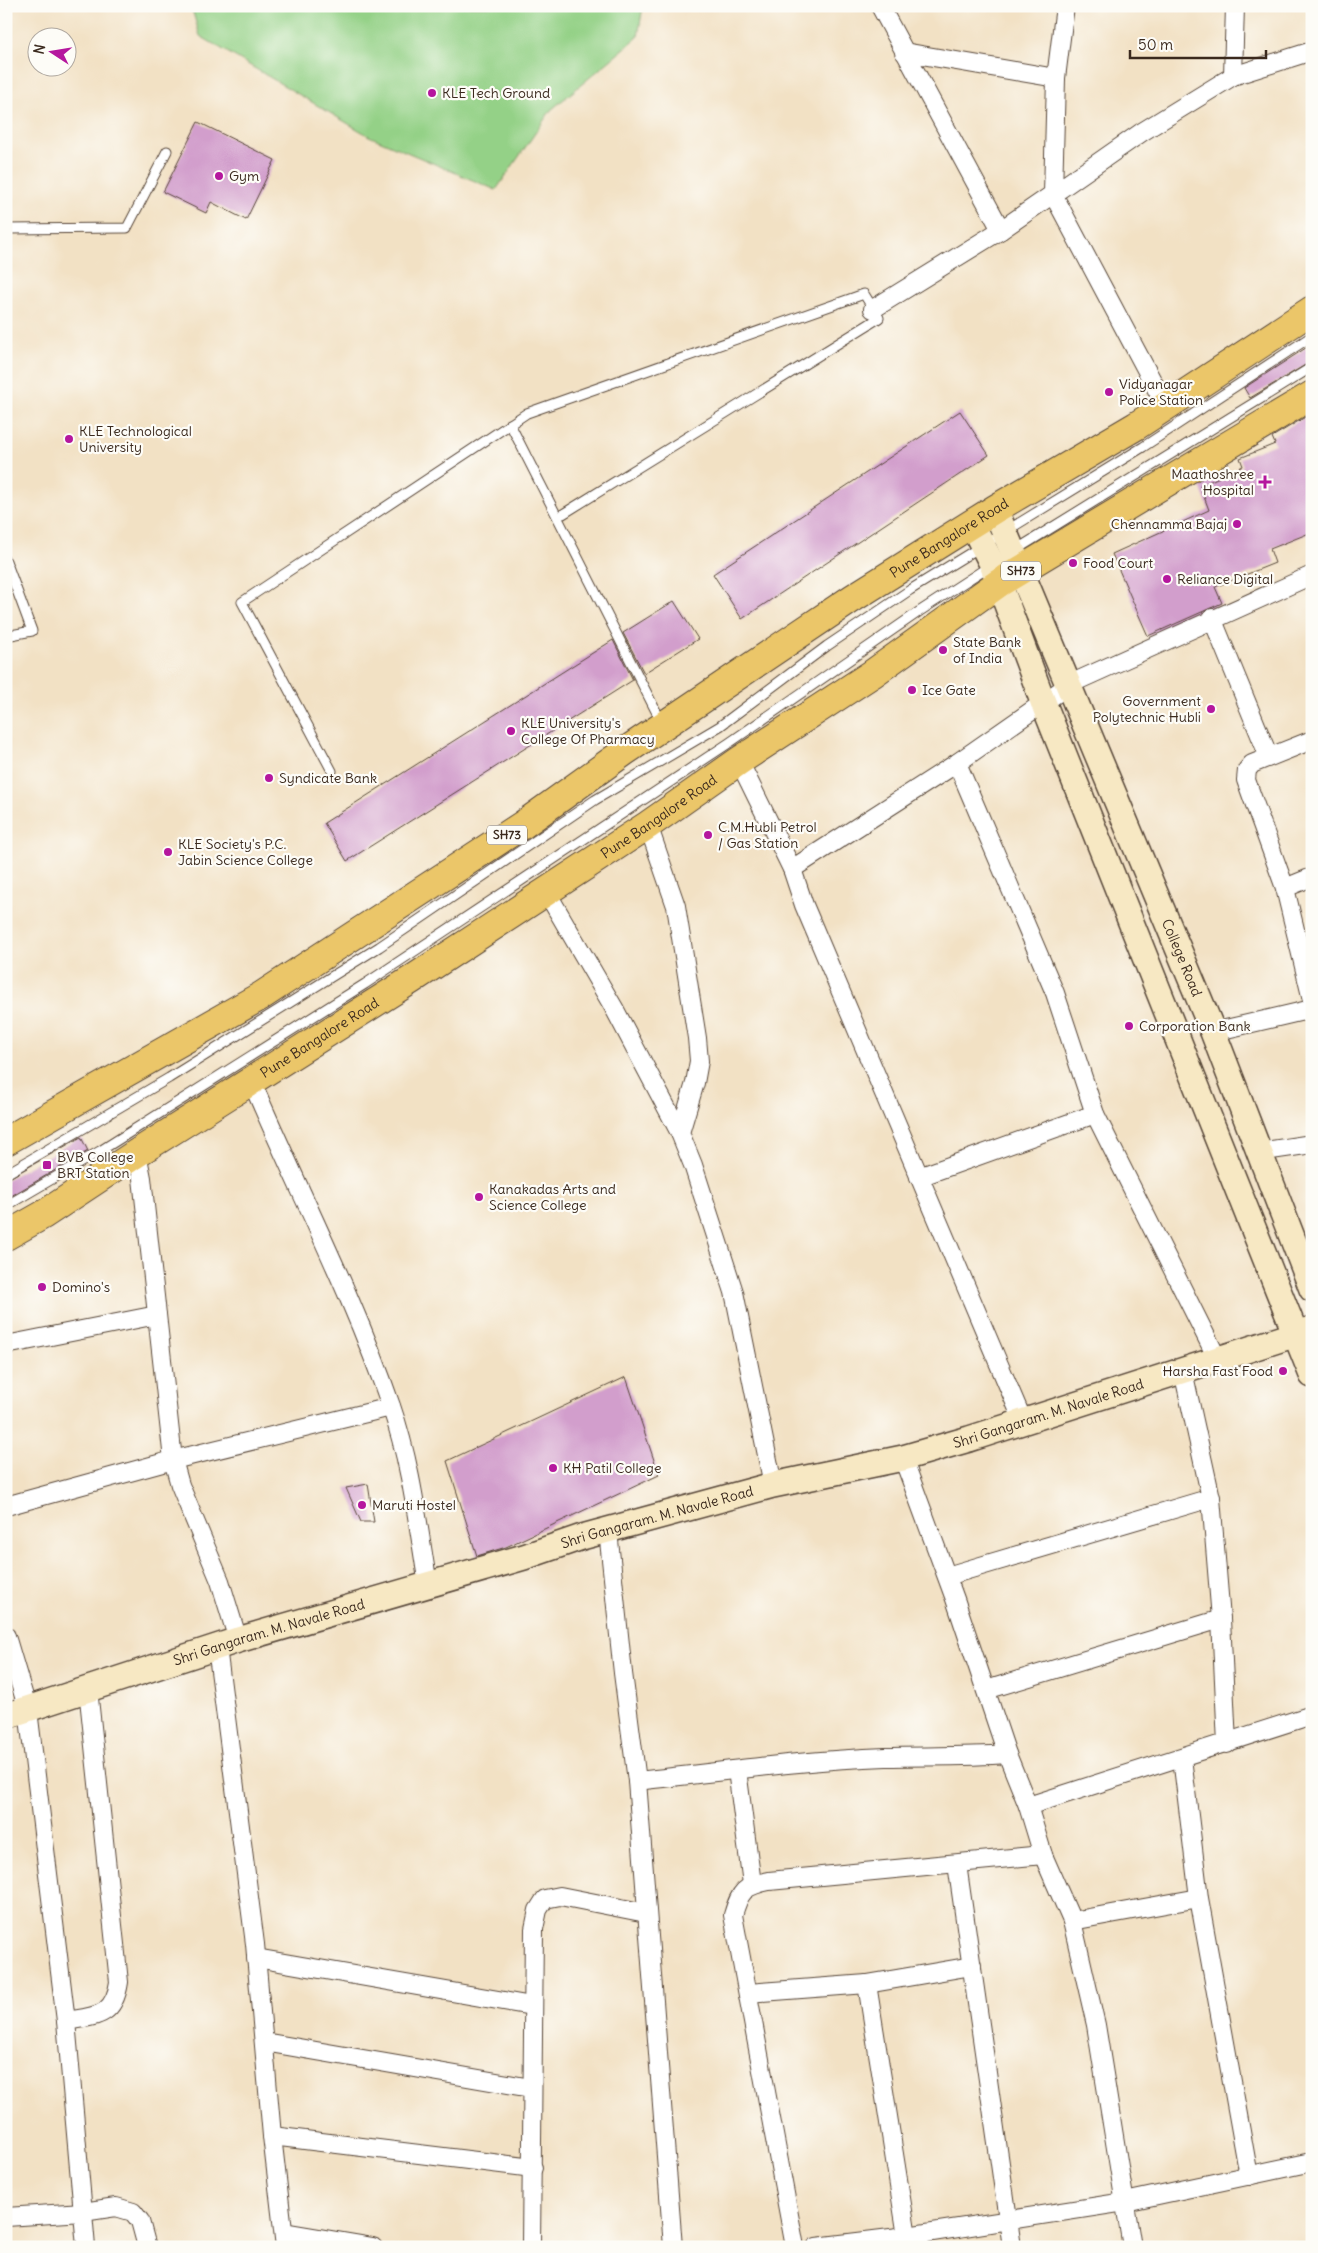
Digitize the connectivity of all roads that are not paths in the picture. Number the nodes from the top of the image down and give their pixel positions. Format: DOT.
graph roads {
  1 [pos="880,6"];
  2 [pos="1064,6"];
  3 [pos="1235,6"];
  4 [pos="1312,51"];
  5 [pos="904,52"];
  6 [pos="1233,76"];
  7 [pos="1056,78"];
  8 [pos="167,151"];
  9 [pos="1053,194"];
  10 [pos="6,229"];
  11 [pos="1000,230"];
  12 [pos="874,309"];
  13 [pos="1312,310"];
  14 [pos="1312,336"];
  15 [pos="1312,367"];
  16 [pos="1312,395"];
  17 [pos="1165,405"];
  18 [pos="510,424"];
  19 [pos="563,514"];
  20 [pos="999,549"];
  21 [pos="6,561"];
  22 [pos="1312,575"];
  23 [pos="1212,618"];
  24 [pos="6,636"];
  25 [pos="1070,684"];
  26 [pos="1043,702"];
  27 [pos="663,726"];
  28 [pos="1312,740"];
  29 [pos="1269,757"];
  30 [pos="739,761"];
  31 [pos="957,762"];
  32 [pos="332,771"];
  33 [pos="648,825"];
  34 [pos="792,869"];
  35 [pos="1312,877"];
  36 [pos="1285,888"];
  37 [pos="546,891"];
  38 [pos="1312,1000"];
  39 [pos="1312,1009"];
  40 [pos="1213,1032"];
  41 [pos="252,1082"];
  42 [pos="1095,1114"];
  43 [pos="680,1132"];
  44 [pos="6,1141"];
  45 [pos="1312,1144"];
  46 [pos="1258,1152"];
  47 [pos="137,1153"];
  48 [pos="6,1174"];
  49 [pos="920,1177"];
  50 [pos="6,1206"];
  51 [pos="6,1236"];
  52 [pos="1312,1289"];
  53 [pos="158,1314"];
  54 [pos="1304,1331"];
  55 [pos="6,1345"];
  56 [pos="1218,1360"];
  57 [pos="1183,1371"];
  58 [pos="1311,1372"];
  59 [pos="391,1407"];
  60 [pos="1023,1421"];
  61 [pos="903,1458"];
  62 [pos="173,1460"];
  63 [pos="773,1486"];
  64 [pos="1210,1498"];
  65 [pos="6,1506"];
  66 [pos="608,1531"];
  67 [pos="947,1576"];
  68 [pos="428,1585"];
  69 [pos="1222,1619"];
  70 [pos="6,1636"];
  71 [pos="228,1643"];
  72 [pos="88,1689"];
  73 [pos="986,1690"];
  74 [pos="17,1713"];
  75 [pos="1312,1715"];
  76 [pos="1227,1744"];
  77 [pos="1008,1754"];
  78 [pos="1182,1758"];
  79 [pos="737,1770"];
  80 [pos="637,1781"];
  81 [pos="1028,1806"];
  82 [pos="1043,1855"];
  83 [pos="957,1864"];
  84 [pos="752,1884"];
  85 [pos="1200,1898"];
  86 [pos="646,1913"];
  87 [pos="1072,1921"];
  88 [pos="256,1958"];
  89 [pos="972,1966"];
  90 [pos="867,1984"];
  91 [pos="748,1993"];
  92 [pos="532,2006"];
  93 [pos="66,2021"];
  94 [pos="264,2042"];
  95 [pos="531,2088"];
  96 [pos="272,2136"];
  97 [pos="1312,2162"];
  98 [pos="533,2168"];
  99 [pos="1249,2176"];
  100 [pos="1125,2202"];
  101 [pos="83,2212"];
  102 [pos="6,2217"];
  103 [pos="1008,2219"];
  104 [pos="907,2236"];
  105 [pos="285,2240"];
  106 [pos="86,2247"];
  107 [pos="147,2247"];
  108 [pos="373,2247"];
  109 [pos="531,2247"];
  110 [pos="673,2247"];
  111 [pos="795,2247"];
  112 [pos="816,2247"];
  113 [pos="1012,2247"];
  114 [pos="1132,2247"];
  1 -- 5 [label="street"];
  2 -- 7 [label="street"];
  3 -- 6 [label="street"];
  4 -- 6 [label="street"];
  5 -- 7 [label="street"];
  5 -- 11 [label="street"];
  6 -- 9 [label="street"];
  7 -- 9 [label="street"];
  8 -- 10 [label="lane"];
  9 -- 11 [label="street"];
  9 -- 17 [label="street"];
  11 -- 12 [label="street"];
  12 -- 18 [label="lane"];
  12 -- 19 [label="lane"];
  13 -- 17 [label="main road, Pune Bangalore Road / SH73"];
  14 -- 20 [label="lane"];
  15 -- 20 [label="lane"];
  16 -- 20 [label="main road, Pune Bangalore Road / SH73"];
  17 -- 20 [label="main road, Pune Bangalore Road / SH73"];
  18 -- 27 [label="lane"];
  18 -- 32 [label="lane"];
  20 -- 25 [label="main road, College Road"];
  20 -- 26 [label="main road"];
  20 -- 27 [label="main road, Pune Bangalore Road / SH73"];
  20 -- 30 [label="main road, Pune Bangalore Road / SH73"];
  20 -- 48 [label="lane"];
  20 -- 50 [label="lane"];
  21 -- 24 [label="lane"];
  22 -- 23 [label="street"];
  23 -- 25 [label="street"];
  23 -- 29 [label="street"];
  25 -- 26 [label="street"];
  25 -- 40 [label="main road, College Road"];
  26 -- 31 [label="street"];
  26 -- 54 [label="main road"];
  27 -- 44 [label="main road, Pune Bangalore Road / SH73"];
  28 -- 29 [label="street"];
  29 -- 36 [label="street"];
  30 -- 33 [label="main road, Pune Bangalore Road / SH73"];
  30 -- 34 [label="street"];
  31 -- 34 [label="street"];
  31 -- 42 [label="street"];
  33 -- 37 [label="main road, Pune Bangalore Road / SH73"];
  33 -- 43 [label="street"];
  34 -- 49 [label="street"];
  35 -- 36 [label="street"];
  36 -- 38 [label="street"];
  37 -- 41 [label="main road, Pune Bangalore Road / SH73"];
  37 -- 43 [label="street"];
  39 -- 40 [label="street"];
  40 -- 46 [label="main road, College Road"];
  41 -- 47 [label="main road, Pune Bangalore Road / SH73"];
  41 -- 59 [label="street"];
  42 -- 49 [label="street"];
  42 -- 56 [label="street"];
  43 -- 63 [label="street"];
  45 -- 46 [label="street"];
  46 -- 52 [label="main road, College Road"];
  47 -- 51 [label="main road, Pune Bangalore Road / SH73"];
  47 -- 53 [label="street"];
  49 -- 60 [label="street"];
  53 -- 55 [label="street"];
  53 -- 62 [label="street"];
  54 -- 56 [label="main road, Shri Gangaram. M. Navale Road"];
  54 -- 58 [label="main road"];
  56 -- 57 [label="main road, Shri Gangaram. M. Navale Road"];
  57 -- 60 [label="main road, Shri Gangaram. M. Navale Road"];
  57 -- 64 [label="street"];
  59 -- 62 [label="street"];
  59 -- 68 [label="street"];
  60 -- 61 [label="main road, Shri Gangaram. M. Navale Road"];
  61 -- 63 [label="main road, Shri Gangaram. M. Navale Road"];
  61 -- 67 [label="street"];
  62 -- 65 [label="street"];
  62 -- 71 [label="street"];
  63 -- 66 [label="main road, Shri Gangaram. M. Navale Road"];
  64 -- 67 [label="street"];
  64 -- 69 [label="street"];
  66 -- 68 [label="main road, Shri Gangaram. M. Navale Road"];
  66 -- 80 [label="street"];
  67 -- 73 [label="street"];
  68 -- 71 [label="main road, Shri Gangaram. M. Navale Road"];
  69 -- 73 [label="street"];
  69 -- 76 [label="street"];
  70 -- 74 [label="street"];
  71 -- 72 [label="main road, Shri Gangaram. M. Navale Road"];
  71 -- 88 [label="street"];
  72 -- 74 [label="main road, Shri Gangaram. M. Navale Road"];
  72 -- 93 [label="street"];
  73 -- 77 [label="street"];
  74 -- 93 [label="street"];
  75 -- 76 [label="street"];
  76 -- 78 [label="street"];
  77 -- 79 [label="street"];
  77 -- 81 [label="street"];
  78 -- 81 [label="street"];
  78 -- 85 [label="street"];
  79 -- 80 [label="street"];
  79 -- 84 [label="street"];
  80 -- 86 [label="street"];
  81 -- 82 [label="street"];
  82 -- 83 [label="street"];
  82 -- 87 [label="street"];
  83 -- 84 [label="street"];
  83 -- 89 [label="street"];
  84 -- 91 [label="street"];
  85 -- 87 [label="street"];
  85 -- 99 [label="street"];
  86 -- 92 [label="street"];
  86 -- 110 [label="street"];
  87 -- 100 [label="street"];
  88 -- 92 [label="street"];
  88 -- 94 [label="street"];
  89 -- 90 [label="street"];
  89 -- 103 [label="street"];
  90 -- 91 [label="street"];
  90 -- 104 [label="street"];
  91 -- 111 [label="street"];
  92 -- 95 [label="street"];
  93 -- 101 [label="street"];
  94 -- 95 [label="street"];
  94 -- 96 [label="street"];
  95 -- 98 [label="street"];
  96 -- 98 [label="street"];
  96 -- 105 [label="street"];
  97 -- 99 [label="street"];
  98 -- 109 [label="street"];
  99 -- 100 [label="street"];
  100 -- 103 [label="street"];
  100 -- 114 [label="street"];
  101 -- 102 [label="street"];
  101 -- 106 [label="street"];
  101 -- 107 [label="street"];
  103 -- 104 [label="street"];
  103 -- 113 [label="street"];
  104 -- 112 [label="street"];
  105 -- 108 [label="street"];
}
